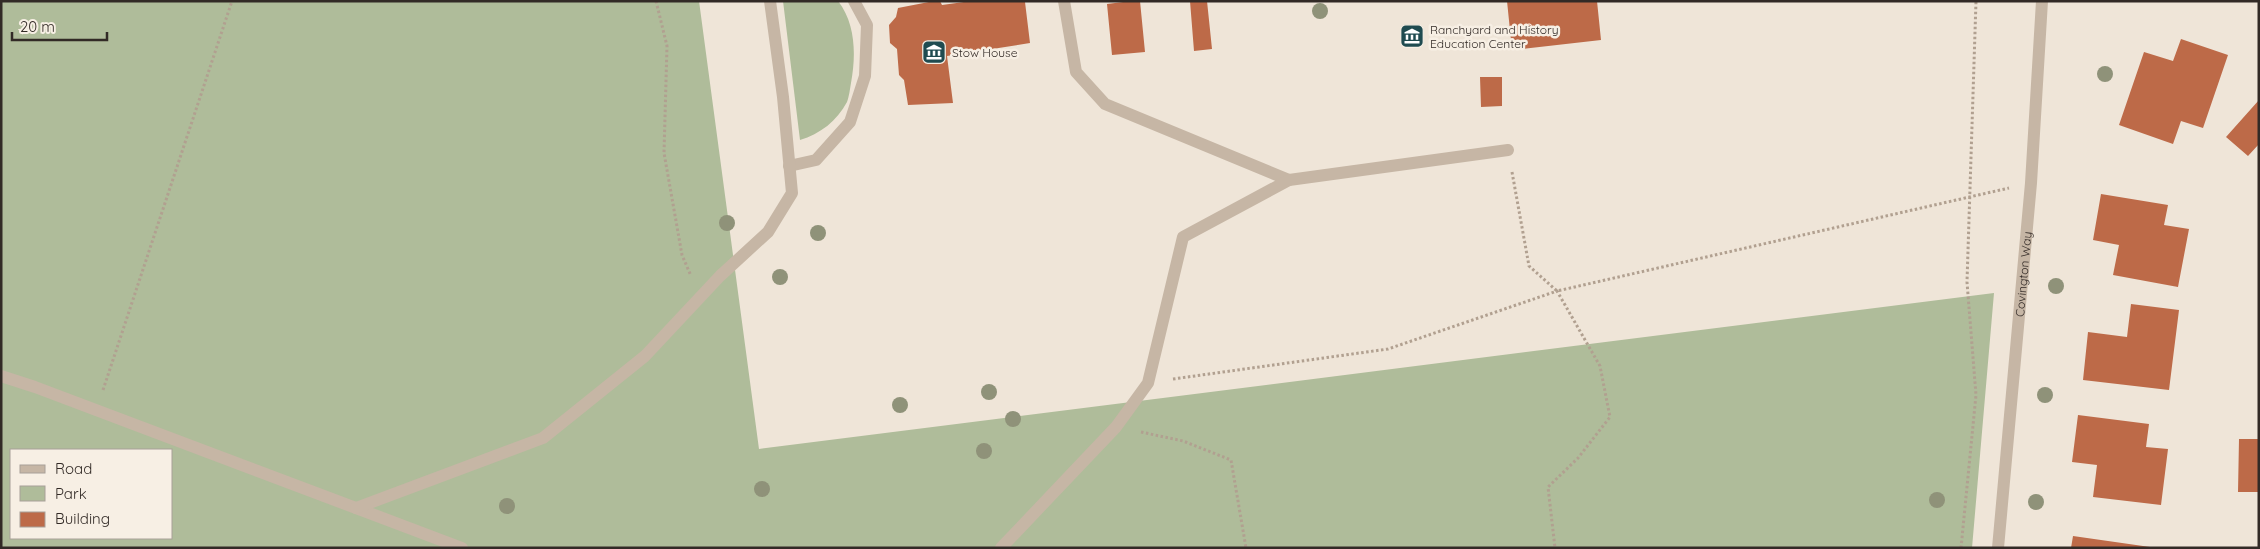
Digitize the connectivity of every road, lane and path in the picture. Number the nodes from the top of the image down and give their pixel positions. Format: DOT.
graph roads {
  1 [pos="232,1"];
  2 [pos="656,1"];
  3 [pos="770,1"];
  4 [pos="854,1"];
  5 [pos="1064,1"];
  6 [pos="1976,1"];
  7 [pos="2042,1"];
  8 [pos="1508,150"];
  9 [pos="789,166"];
  10 [pos="1289,180"];
  11 [pos="2031,183"];
  12 [pos="1970,196"];
  13 [pos="1557,291"];
  14 [pos="701,297"];
  15 [pos="1,376"];
  16 [pos="1148,383"];
  17 [pos="96,410"];
  18 [pos="1116,427"];
  19 [pos="356,508"];
  20 [pos="462,548"];
  21 [pos="1001,548"];
  22 [pos="1246,548"];
  23 [pos="1555,548"];
  24 [pos="1961,548"];
  25 [pos="1998,548"];
  1 -- 17 [label="path"];
  2 -- 14 [label="path"];
  3 -- 9 [label="street"];
  4 -- 9 [label="street"];
  5 -- 10 [label="street"];
  6 -- 12 [label="path"];
  7 -- 11 [label="street, Covington Way"];
  8 -- 10 [label="street"];
  8 -- 13 [label="path"];
  9 -- 14 [label="street"];
  10 -- 16 [label="street"];
  11 -- 12 [label="path"];
  11 -- 25 [label="street, Covington Way"];
  12 -- 13 [label="path"];
  12 -- 24 [label="path"];
  13 -- 16 [label="path"];
  13 -- 23 [label="path"];
  14 -- 19 [label="street"];
  15 -- 17 [label="street"];
  16 -- 18 [label="street"];
  17 -- 19 [label="street"];
  18 -- 21 [label="street"];
  18 -- 22 [label="path"];
  19 -- 20 [label="street"];
}
